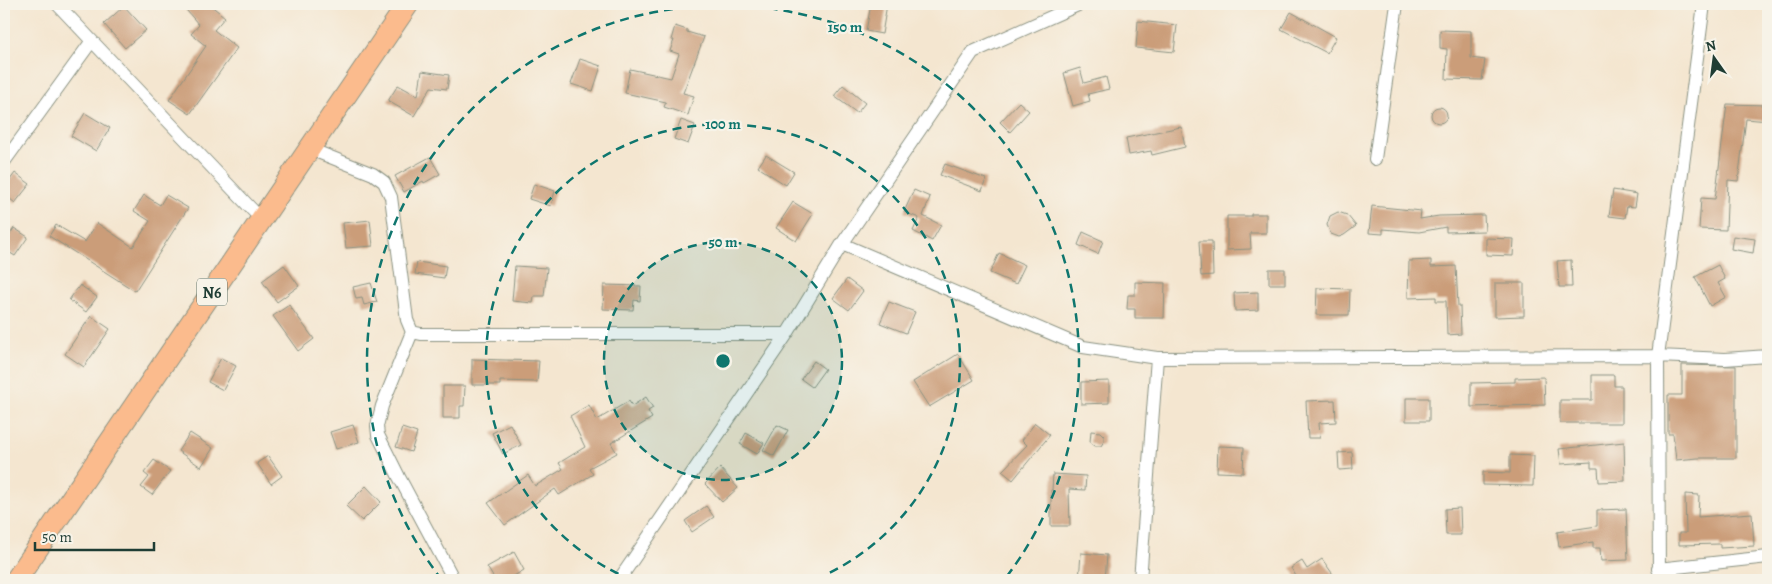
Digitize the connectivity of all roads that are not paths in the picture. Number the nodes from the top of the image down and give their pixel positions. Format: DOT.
graph roads {
  1 [pos="57,4"];
  2 [pos="408,4"];
  3 [pos="1080,4"];
  4 [pos="1398,4"];
  5 [pos="1704,4"];
  6 [pos="91,42"];
  7 [pos="310,149"];
  8 [pos="1375,159"];
  9 [pos="4,162"];
  10 [pos="261,219"];
  11 [pos="842,244"];
  12 [pos="412,332"];
  13 [pos="787,334"];
  14 [pos="1658,356"];
  15 [pos="1768,356"];
  16 [pos="1157,358"];
  17 [pos="1768,557"];
  18 [pos="1658,575"];
  19 [pos="4,578"];
  20 [pos="8,580"];
  21 [pos="16,580"];
  22 [pos="454,580"];
  23 [pos="619,580"];
  24 [pos="1140,580"];
  1 -- 6 [label="street"];
  2 -- 7 [label="highway, N6"];
  3 -- 11 [label="street"];
  4 -- 8 [label="street"];
  5 -- 14 [label="street"];
  6 -- 9 [label="street"];
  6 -- 10 [label="street"];
  7 -- 10 [label="highway, N6"];
  7 -- 12 [label="street"];
  10 -- 21 [label="highway, N6"];
  11 -- 13 [label="street"];
  11 -- 16 [label="street"];
  12 -- 13 [label="street"];
  12 -- 22 [label="street"];
  13 -- 23 [label="street"];
  14 -- 15 [label="street"];
  14 -- 16 [label="street"];
  14 -- 18 [label="street"];
  16 -- 24 [label="street"];
  17 -- 18 [label="street"];
  19 -- 20 [label="street"];
}
